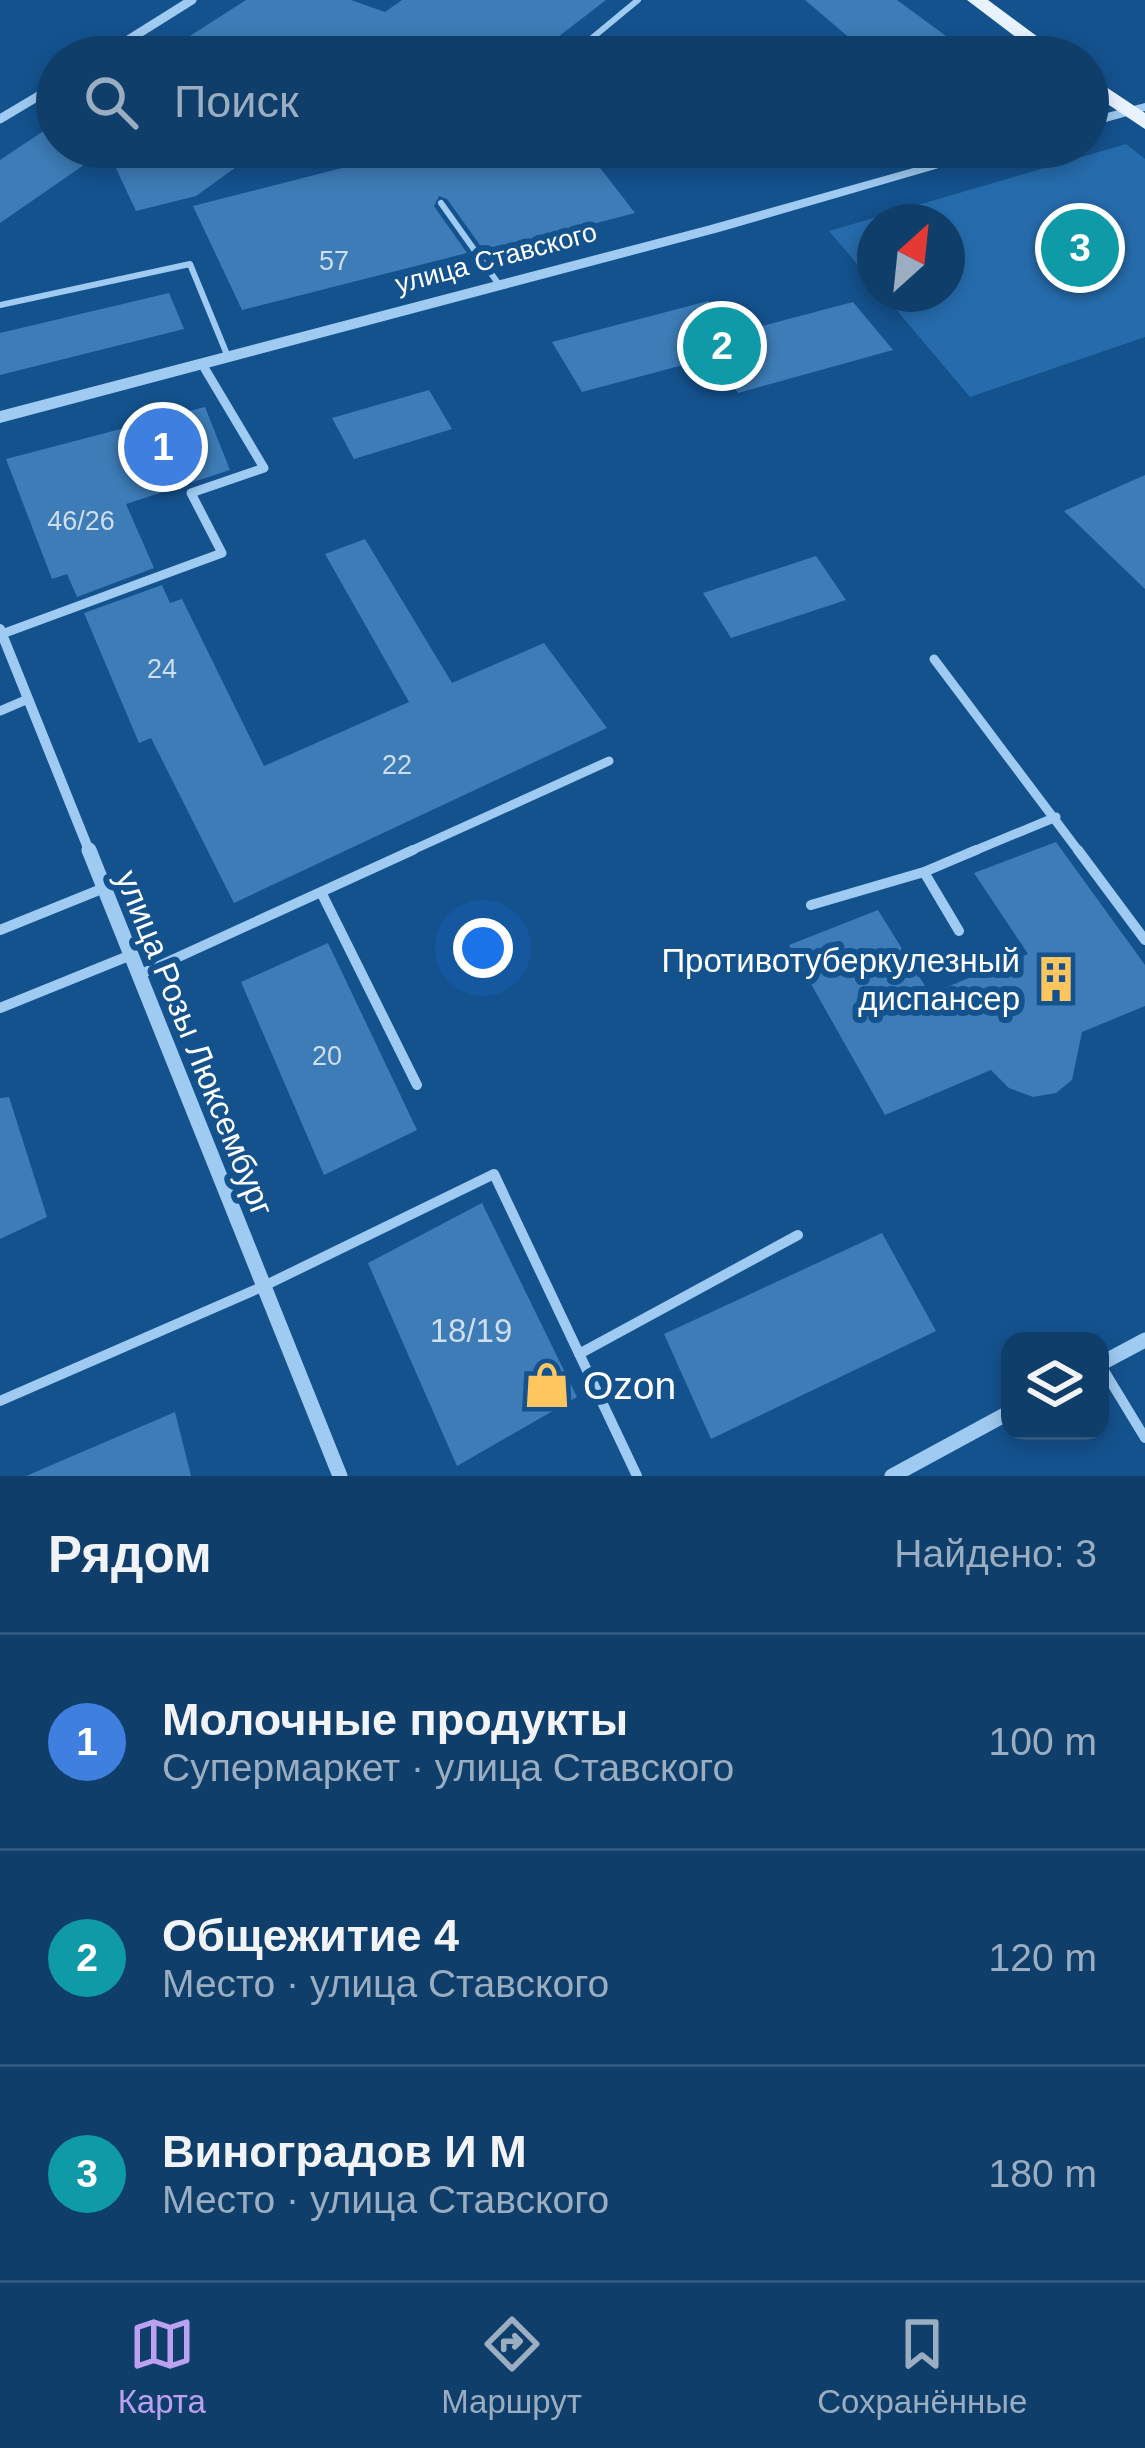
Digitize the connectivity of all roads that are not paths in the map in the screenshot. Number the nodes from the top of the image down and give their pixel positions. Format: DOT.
graph roads {
  1 [pos="192,0"];
  2 [pos="638,0"];
  3 [pos="976,0"];
  4 [pos="135,36"];
  5 [pos="594,36"];
  6 [pos="1025,36"];
  7 [pos="1109,94"];
  8 [pos="36,98"];
  9 [pos="1140,114"];
  10 [pos="0,119"];
  11 [pos="1109,119"];
  12 [pos="928,168"];
  13 [pos="441,203"];
  14 [pos="500,286"];
  15 [pos="0,305"];
  16 [pos="228,357"];
  17 [pos="202,364"];
  18 [pos="0,417"];
  19 [pos="1,632"];
  20 [pos="934,659"];
  21 [pos="28,699"];
  22 [pos="0,711"];
  23 [pos="609,761"];
  24 [pos="1057,817"];
  25 [pos="924,872"];
  26 [pos="104,888"];
  27 [pos="321,892"];
  28 [pos="811,905"];
  29 [pos="0,930"];
  30 [pos="959,931"];
  31 [pos="1145,940"];
  32 [pos="131,955"];
  33 [pos="139,976"];
  34 [pos="0,1008"];
  35 [pos="417,1085"];
  36 [pos="798,1234"];
  37 [pos="264,1286"];
  38 [pos="1145,1340"];
  39 [pos="579,1354"];
  40 [pos="1109,1359"];
  41 [pos="1109,1379"];
  42 [pos="0,1401"];
  43 [pos="1001,1417"];
  44 [pos="1145,1438"];
  45 [pos="897,1475"];
  46 [pos="340,1476"];
  47 [pos="637,1476"];
  1 -- 4 [label="street"];
  2 -- 5 [label="lane"];
  3 -- 6 [label="main road"];
  7 -- 9 [label="main road"];
  8 -- 10 [label="street"];
  9 -- 11 [label="street"];
  12 -- 14 [label="street, улица Ставского"];
  13 -- 14 [label="lane"];
  14 -- 16 [label="street, улица Ставского"];
  15 -- 16 [label="lane"];
  16 -- 17 [label="street, улица Ставского"];
  17 -- 18 [label="street, улица Ставского"];
  17 -- 19 [label="lane"];
  19 -- 21 [label="street, улица Розы Люксембург"];
  20 -- 24 [label="lane"];
  21 -- 22 [label="lane"];
  21 -- 26 [label="street, улица Розы Люксембург"];
  23 -- 27 [label="lane"];
  24 -- 25 [label="lane"];
  24 -- 31 [label="lane"];
  25 -- 28 [label="lane"];
  25 -- 30 [label="lane"];
  26 -- 29 [label="lane"];
  26 -- 32 [label="street, улица Розы Люксембург"];
  27 -- 33 [label="lane"];
  27 -- 35 [label="lane"];
  32 -- 33 [label="street, улица Розы Люксембург"];
  32 -- 34 [label="lane"];
  33 -- 37 [label="street, улица Розы Люксембург"];
  36 -- 39 [label="lane"];
  37 -- 39 [label="lane"];
  37 -- 42 [label="lane"];
  37 -- 46 [label="street, улица Розы Люксембург"];
  38 -- 40 [label="street"];
  39 -- 47 [label="lane"];
  41 -- 44 [label="lane"];
  43 -- 45 [label="street"];
}
